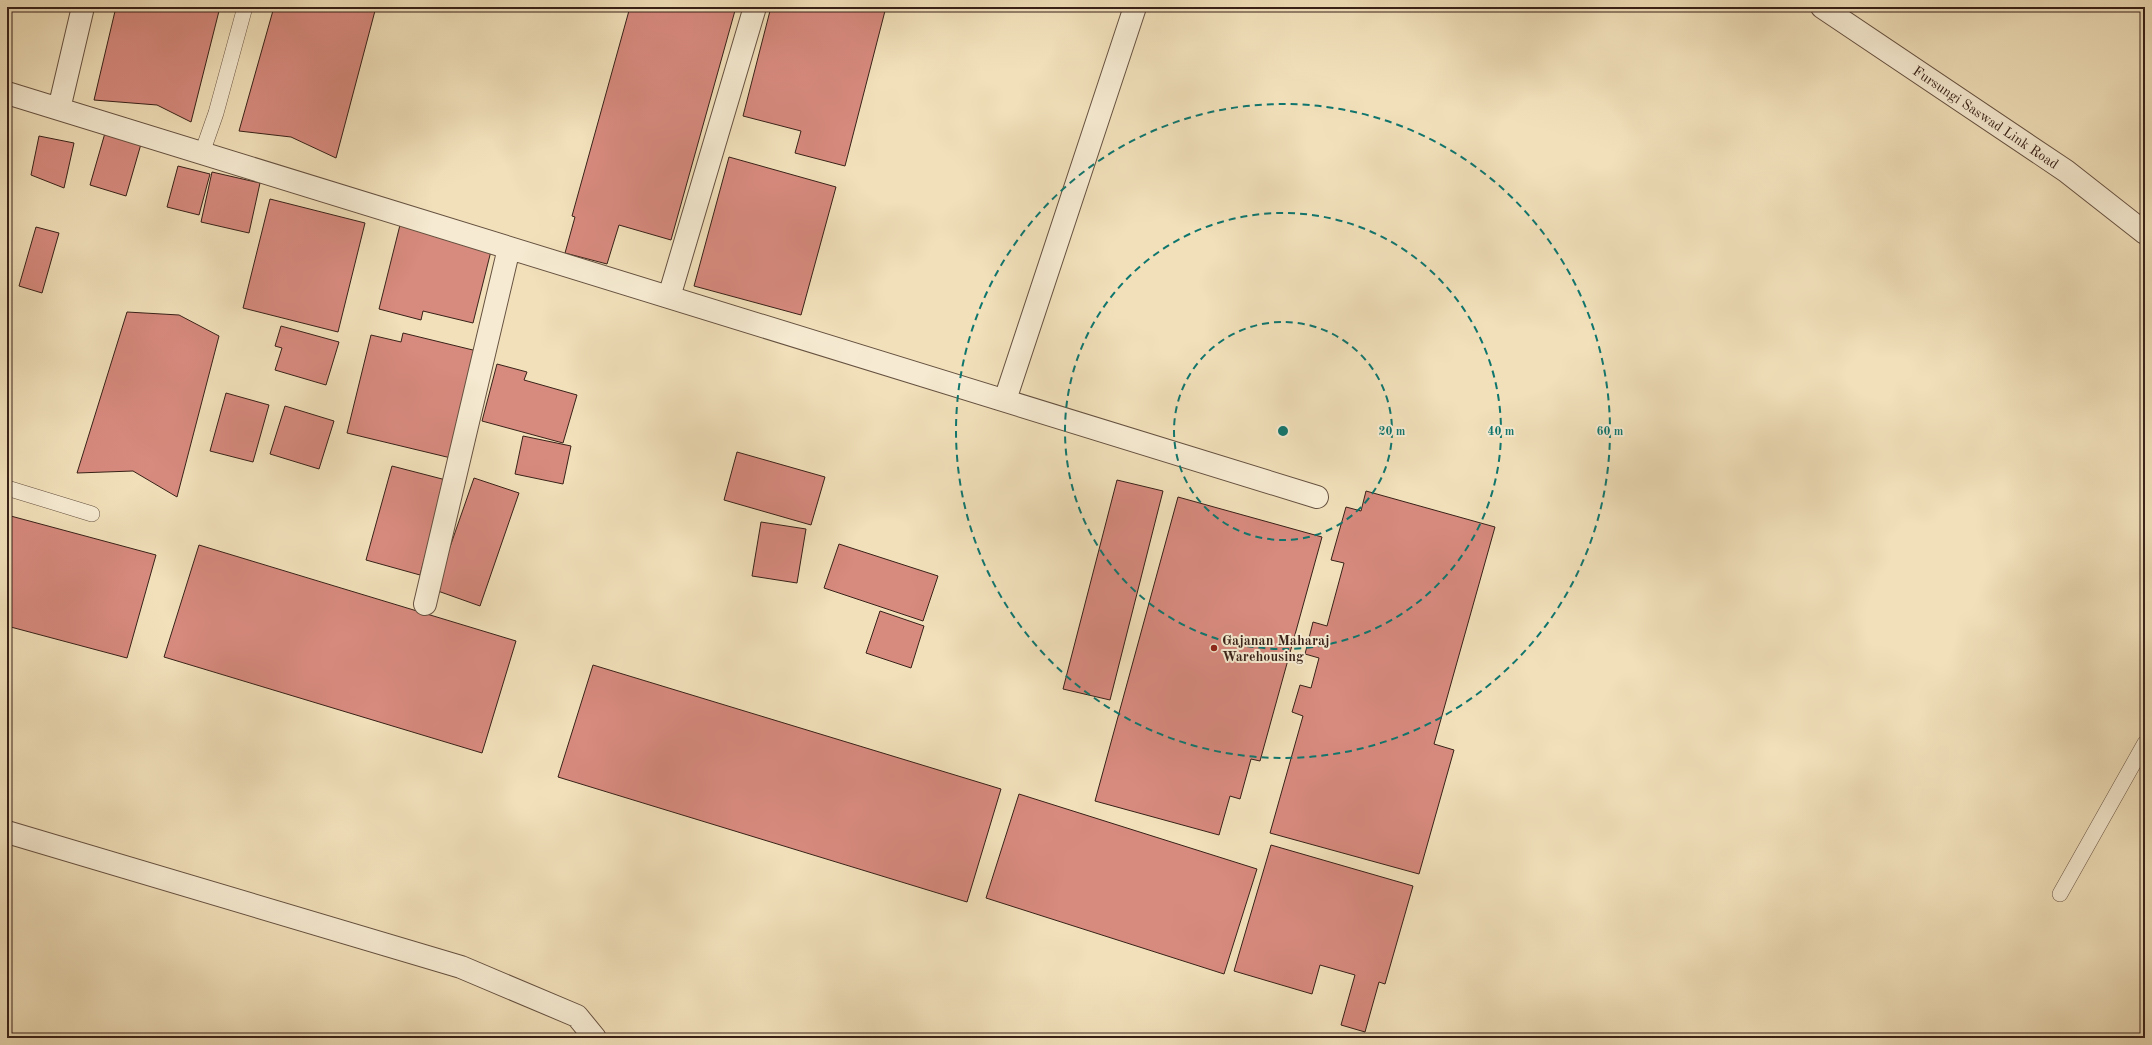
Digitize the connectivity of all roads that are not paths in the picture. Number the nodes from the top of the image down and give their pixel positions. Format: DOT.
graph roads {
  1 [pos="83,7"];
  2 [pos="245,7"];
  3 [pos="755,7"];
  4 [pos="1135,7"];
  5 [pos="1822,7"];
  6 [pos="7,93"];
  7 [pos="59,109"];
  8 [pos="202,153"];
  9 [pos="2145,233"];
  10 [pos="509,248"];
  11 [pos="669,297"];
  12 [pos="1005,400"];
  13 [pos="7,488"];
  14 [pos="1317,497"];
  15 [pos="92,514"];
  16 [pos="425,604"];
  17 [pos="2145,743"];
  18 [pos="7,832"];
  19 [pos="2060,894"];
  20 [pos="595,1038"];
  1 -- 7 [label="street"];
  2 -- 8 [label="lane"];
  3 -- 11 [label="street"];
  4 -- 12 [label="street"];
  5 -- 9 [label="street, Fursungi Saswad Link Road"];
  6 -- 7 [label="street"];
  7 -- 8 [label="street"];
  8 -- 10 [label="street"];
  10 -- 11 [label="street"];
  10 -- 16 [label="street"];
  11 -- 12 [label="street"];
  12 -- 14 [label="street"];
  13 -- 15 [label="lane"];
  17 -- 19 [label="lane"];
  18 -- 20 [label="street"];
}
